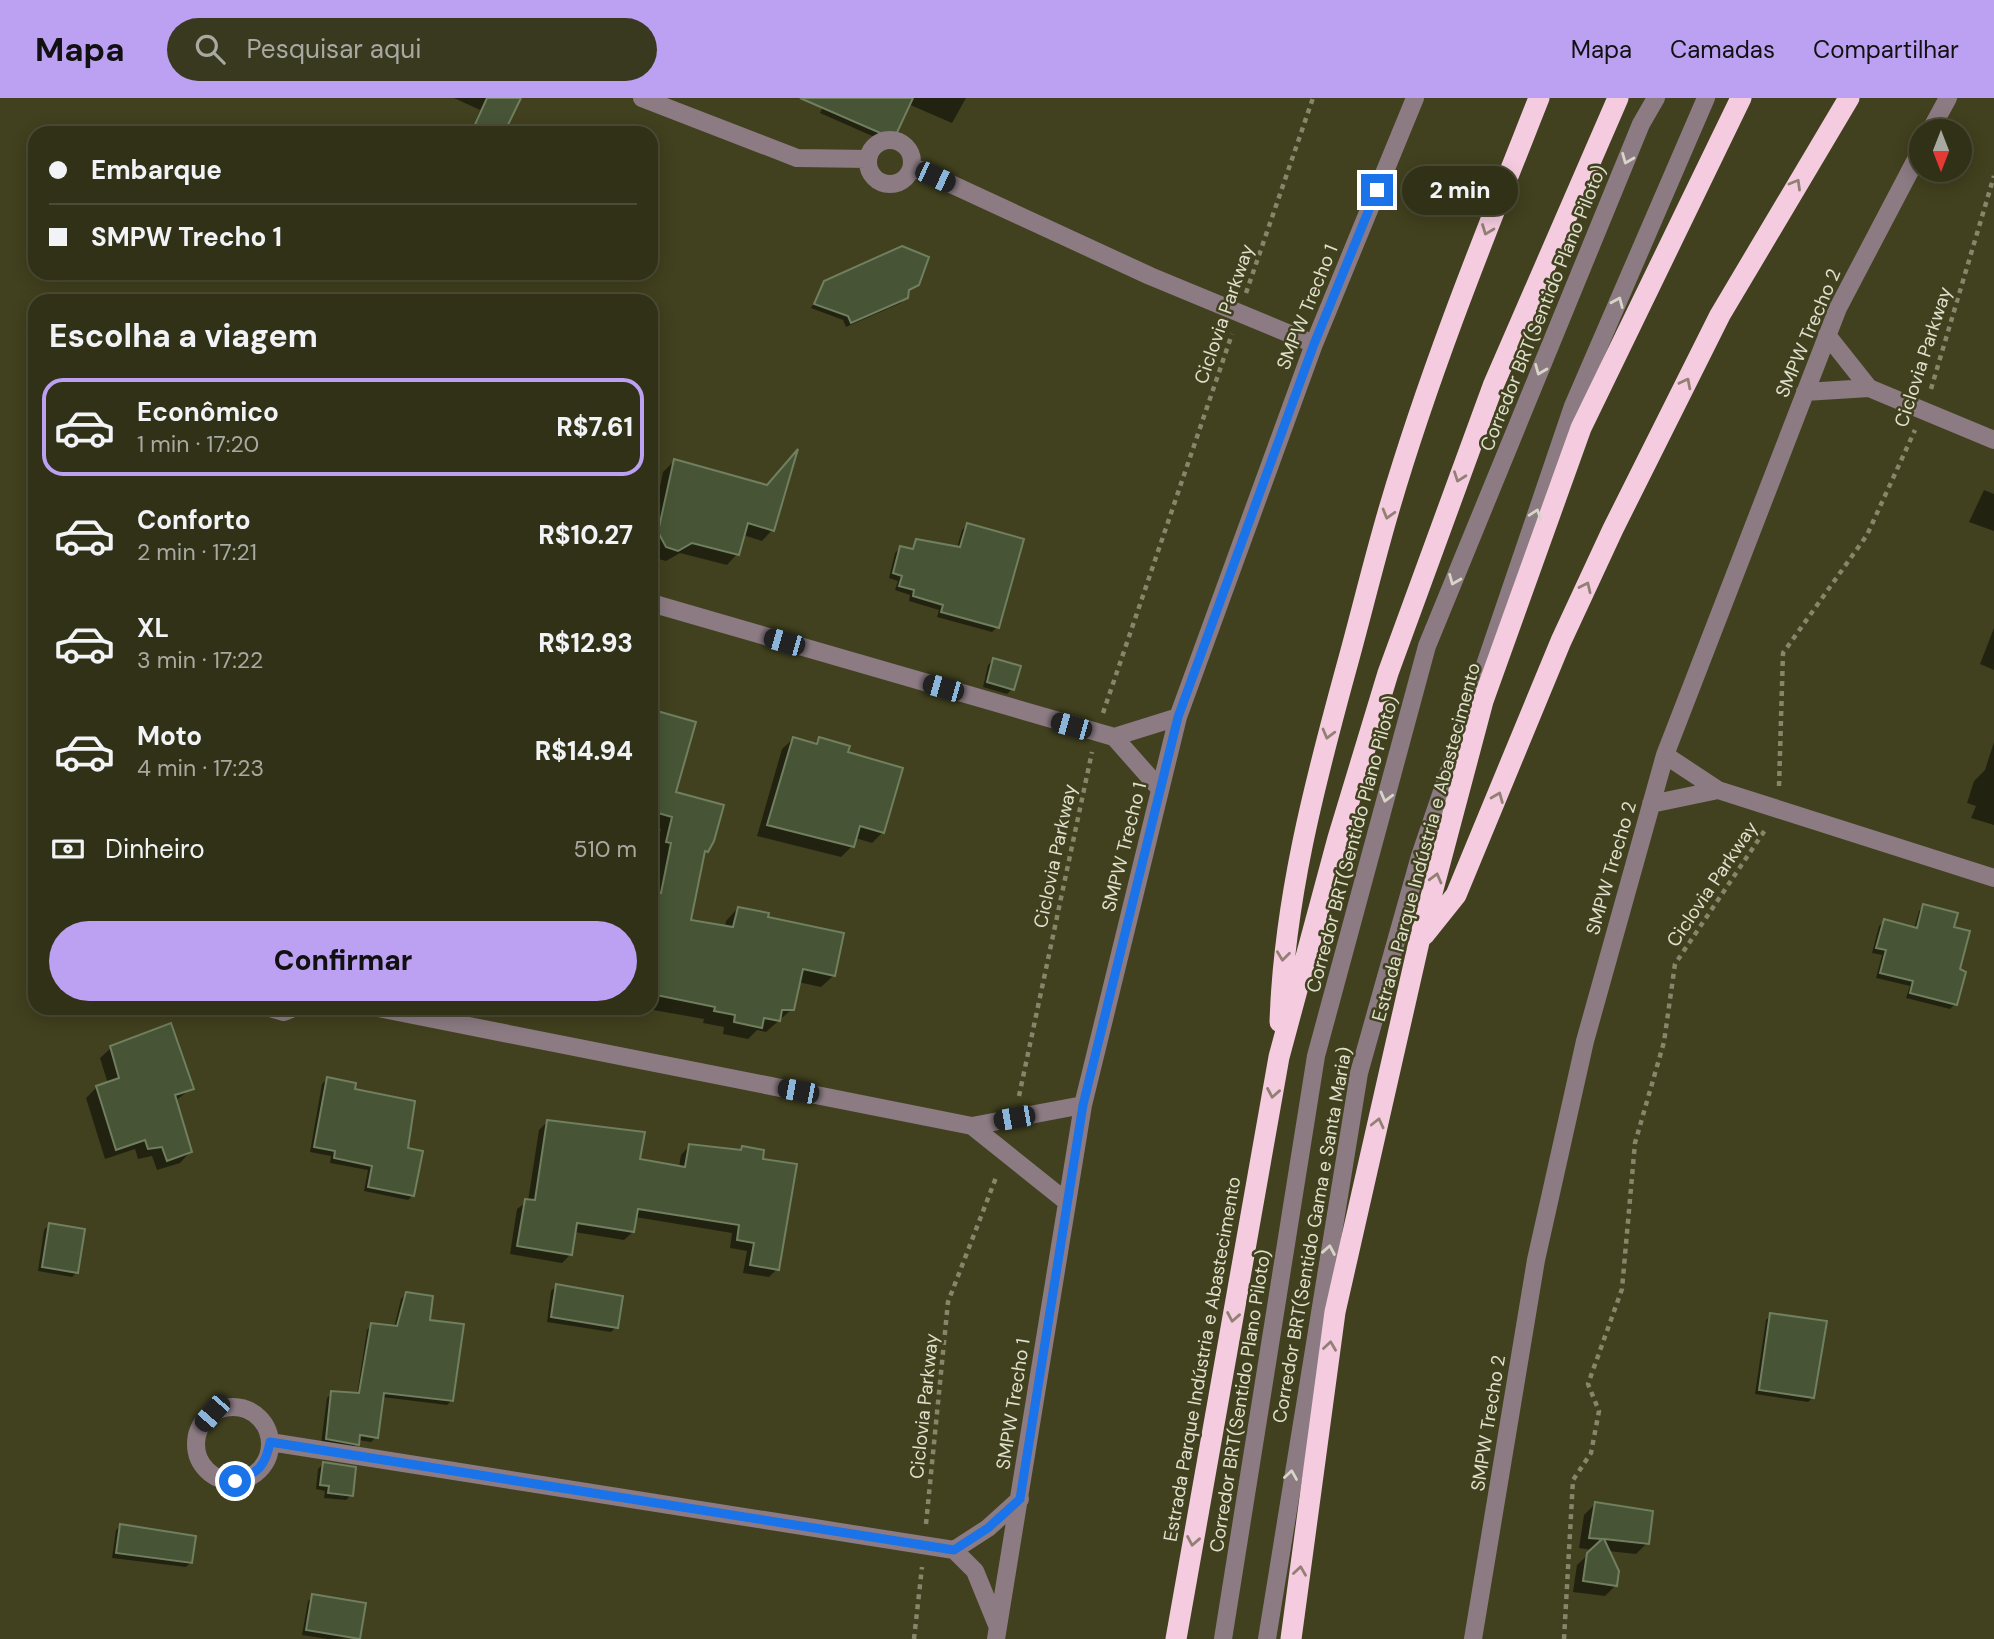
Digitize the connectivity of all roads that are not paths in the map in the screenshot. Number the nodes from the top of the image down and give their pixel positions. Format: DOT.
graph roads {
  1 [pos="642,98"];
  2 [pos="1415,98"];
  3 [pos="1539,98"];
  4 [pos="1618,98"];
  5 [pos="1656,98"];
  6 [pos="1706,98"];
  7 [pos="1741,98"];
  8 [pos="1849,98"];
  9 [pos="1948,98"];
  10 [pos="1937,119"];
  11 [pos="868,159"];
  12 [pos="912,166"];
  13 [pos="1909,174"];
  14 [pos="1827,335"];
  15 [pos="1314,344"];
  16 [pos="1869,387"];
  17 [pos="1805,392"];
  18 [pos="1994,440"];
  19 [pos="658,605"];
  20 [pos="1178,717"];
  21 [pos="1105,735"];
  22 [pos="1665,755"];
  23 [pos="1160,789"];
  24 [pos="1718,790"];
  25 [pos="1651,804"];
  26 [pos="1994,878"];
  27 [pos="1419,942"];
  28 [pos="413,1015"];
  29 [pos="1279,1057"];
  30 [pos="1083,1105"];
  31 [pos="972,1126"];
  32 [pos="1067,1202"];
  33 [pos="270,1442"];
  34 [pos="1020,1499"];
  35 [pos="954,1550"];
  36 [pos="997,1634"];
  37 [pos="1175,1639"];
  38 [pos="1223,1639"];
  39 [pos="1266,1639"];
  40 [pos="1291,1639"];
  41 [pos="1473,1639"];
  1 -- 11 [label="street"];
  2 -- 15 [label="street, SMPW Trecho 1"];
  3 -- 29 [label="highway, one-way"];
  4 -- 29 [label="highway, Estrada Parque Indústria e Abastecimento, one-way"];
  5 -- 38 [label="street, Corredor BRT(Sentido Plano Piloto), one-way"];
  39 -- 6 [label="street, Corredor BRT(Sentido Gama e Santa Maria), one-way"];
  27 -- 7 [label="highway, Estrada Parque Indústria e Abastecimento, one-way"];
  27 -- 8 [label="highway, one-way"];
  9 -- 10 [label="street"];
  11 -- 12 [label="street"];
  11 -- 12 [label="street"];
  12 -- 15 [label="street"];
  13 -- 14 [label="street, SMPW Trecho 2"];
  14 -- 16 [label="street"];
  14 -- 17 [label="street, SMPW Trecho 2"];
  15 -- 20 [label="street, SMPW Trecho 1"];
  16 -- 17 [label="street"];
  16 -- 18 [label="street"];
  17 -- 22 [label="street, SMPW Trecho 2"];
  19 -- 21 [label="street"];
  20 -- 21 [label="street"];
  20 -- 23 [label="street, SMPW Trecho 1"];
  21 -- 23 [label="street"];
  22 -- 24 [label="street"];
  22 -- 25 [label="street, SMPW Trecho 2"];
  23 -- 30 [label="street, SMPW Trecho 1"];
  24 -- 25 [label="street"];
  24 -- 26 [label="street"];
  25 -- 41 [label="street, SMPW Trecho 2"];
  40 -- 27 [label="highway, Estrada Parque Indústria e Abastecimento, one-way"];
  28 -- 31 [label="street"];
  29 -- 37 [label="highway, Estrada Parque Indústria e Abastecimento, one-way"];
  30 -- 31 [label="street"];
  30 -- 32 [label="street, SMPW Trecho 1"];
  31 -- 32 [label="street"];
  32 -- 34 [label="street, SMPW Trecho 1"];
  33 -- 33 [label="street"];
  33 -- 35 [label="street"];
  34 -- 35 [label="street"];
  34 -- 36 [label="street, SMPW Trecho 1"];
  35 -- 36 [label="street"];
}
